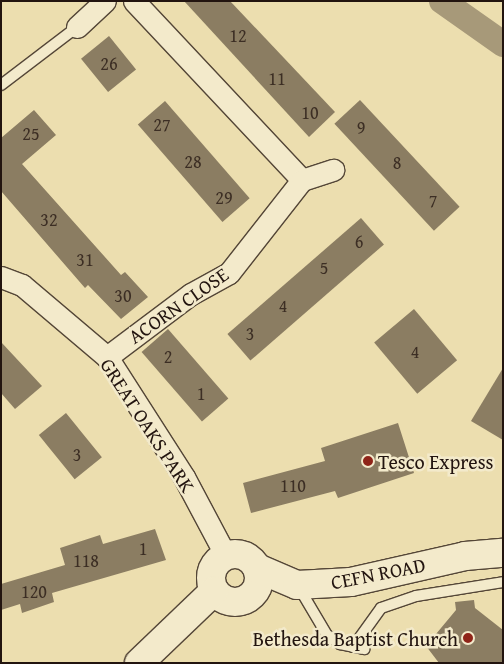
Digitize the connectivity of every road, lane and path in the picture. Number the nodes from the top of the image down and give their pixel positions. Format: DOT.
graph roads {
  1 [pos="105,1"];
  2 [pos="134,1"];
  3 [pos="77,27"];
  4 [pos="1,85"];
  5 [pos="333,170"];
  6 [pos="302,180"];
  7 [pos="1,277"];
  8 [pos="107,357"];
  9 [pos="503,553"];
  10 [pos="226,556"];
  11 [pos="257,568"];
  12 [pos="503,582"];
  13 [pos="298,586"];
  14 [pos="214,591"];
  15 [pos="139,663"];
  1 -- 3 [label="street"];
  2 -- 6 [label="street"];
  3 -- 4 [label="lane"];
  5 -- 6 [label="street"];
  6 -- 8 [label="street, ACORN CLOSE"];
  7 -- 8 [label="street, GREAT OAKS PARK"];
  8 -- 10 [label="street, GREAT OAKS PARK"];
  9 -- 13 [label="main road, CEFN ROAD"];
  10 -- 11 [label="main road, CEFN ROAD"];
  10 -- 14 [label="main road"];
  11 -- 13 [label="main road, CEFN ROAD"];
  11 -- 14 [label="main road"];
  12 -- 13 [label="lane"];
  14 -- 15 [label="main road"];
}
